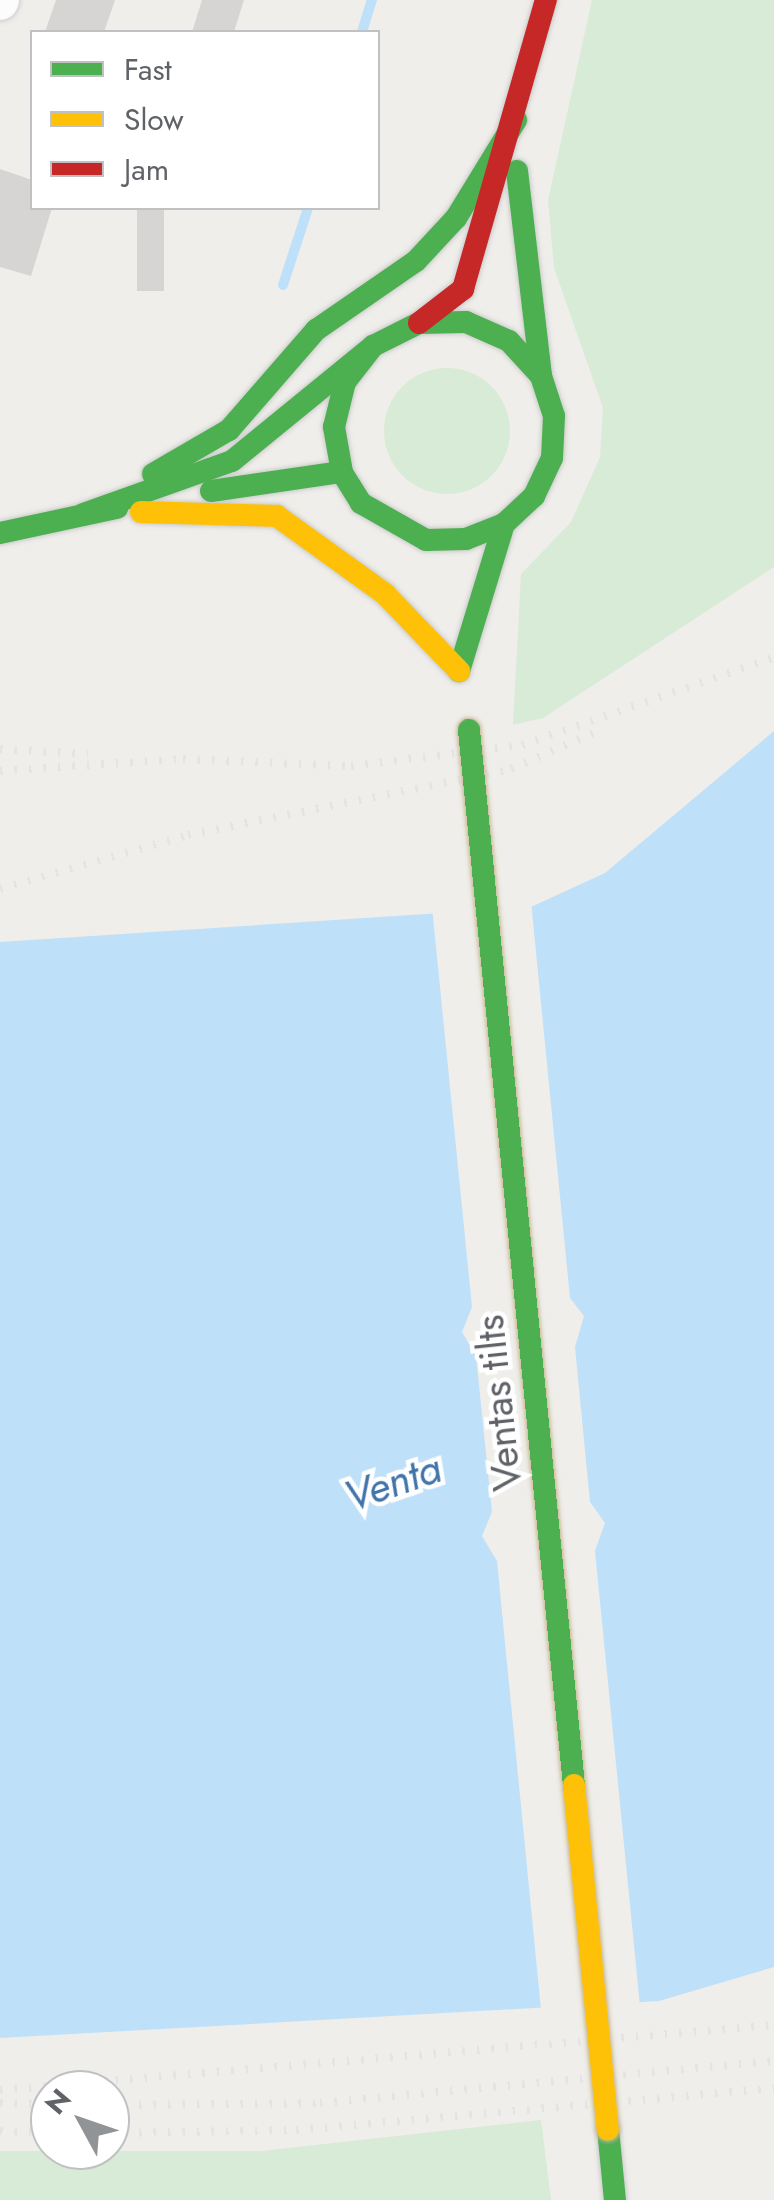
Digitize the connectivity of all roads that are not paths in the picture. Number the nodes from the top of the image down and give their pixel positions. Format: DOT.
graph roads {
  1 [pos="546,0"];
  2 [pos="516,120"];
  3 [pos="420,322"];
  4 [pos="374,346"];
  5 [pos="541,376"];
  6 [pos="342,472"];
  7 [pos="83,514"];
  8 [pos="504,524"];
  9 [pos="389,526"];
  10 [pos="0,533"];
  11 [pos="404,558"];
  12 [pos="420,591"];
  13 [pos="464,700"];
  14 [pos="615,2200"];
  1 -- 2 [label="main road"];
  2 -- 3 [label="main road"];
  2 -- 5 [label="main road"];
  2 -- 7 [label="main road"];
  3 -- 4 [label="main road"];
  3 -- 5 [label="main road"];
  4 -- 6 [label="main road"];
  4 -- 7 [label="main road"];
  5 -- 8 [label="main road"];
  6 -- 7 [label="main road"];
  6 -- 9 [label="main road"];
  7 -- 10 [label="main road"];
  7 -- 13 [label="main road"];
  8 -- 9 [label="main road"];
  8 -- 13 [label="main road"];
  9 -- 11 [label="main road"];
  12 -- 13 [label="main road"];
  13 -- 14 [label="main road, Ventas tilts, bridge"];
}
